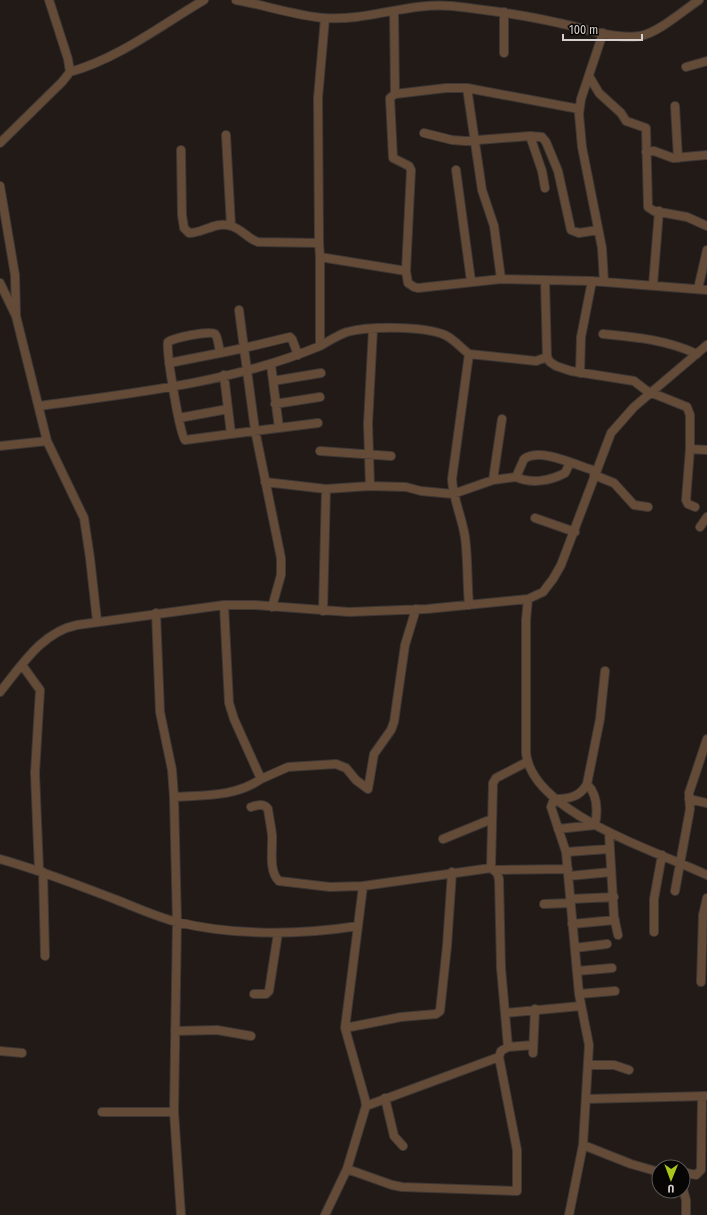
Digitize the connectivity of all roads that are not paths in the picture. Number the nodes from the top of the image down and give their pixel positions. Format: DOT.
graph roads {
  1 [pos="49,0"];
  2 [pos="204,0"];
  3 [pos="236,0"];
  4 [pos="479,0"];
  5 [pos="699,0"];
  6 [pos="408,4"];
  7 [pos="479,9"];
  8 [pos="394,11"];
  9 [pos="504,12"];
  10 [pos="325,18"];
  11 [pos="603,33"];
  12 [pos="504,53"];
  13 [pos="707,60"];
  14 [pos="686,67"];
  15 [pos="70,72"];
  16 [pos="589,76"];
  17 [pos="467,88"];
  18 [pos="396,94"];
  19 [pos="675,106"];
  20 [pos="579,108"];
  21 [pos="424,133"];
  22 [pos="226,135"];
  23 [pos="530,136"];
  24 [pos="474,141"];
  25 [pos="0,143"];
  26 [pos="181,150"];
  27 [pos="646,152"];
  28 [pos="707,155"];
  29 [pos="678,158"];
  30 [pos="456,170"];
  31 [pos="0,186"];
  32 [pos="545,188"];
  33 [pos="659,211"];
  34 [pos="231,226"];
  35 [pos="707,226"];
  36 [pos="598,230"];
  37 [pos="319,243"];
  38 [pos="707,250"];
  39 [pos="320,257"];
  40 [pos="406,271"];
  41 [pos="501,279"];
  42 [pos="545,280"];
  43 [pos="471,281"];
  44 [pos="592,281"];
  45 [pos="604,282"];
  46 [pos="0,283"];
  47 [pos="653,285"];
  48 [pos="698,289"];
  49 [pos="707,290"];
  50 [pos="239,310"];
  51 [pos="16,316"];
  52 [pos="373,329"];
  53 [pos="603,334"];
  54 [pos="707,345"];
  55 [pos="320,346"];
  56 [pos="244,348"];
  57 [pos="220,353"];
  58 [pos="469,354"];
  59 [pos="697,354"];
  60 [pos="298,355"];
  61 [pos="547,357"];
  62 [pos="169,363"];
  63 [pos="271,365"];
  64 [pos="248,370"];
  65 [pos="321,373"];
  66 [pos="580,373"];
  67 [pos="224,375"];
  68 [pos="273,381"];
  69 [pos="174,388"];
  70 [pos="652,392"];
  71 [pos="320,397"];
  72 [pos="276,404"];
  73 [pos="39,406"];
  74 [pos="228,409"];
  75 [pos="178,418"];
  76 [pos="502,419"];
  77 [pos="318,423"];
  78 [pos="279,428"];
  79 [pos="255,430"];
  80 [pos="231,434"];
  81 [pos="47,441"];
  82 [pos="0,446"];
  83 [pos="690,448"];
  84 [pos="707,450"];
  85 [pos="320,451"];
  86 [pos="368,454"];
  87 [pos="391,456"];
  88 [pos="570,464"];
  89 [pos="595,473"];
  90 [pos="516,477"];
  91 [pos="492,480"];
  92 [pos="265,482"];
  93 [pos="370,486"];
  94 [pos="326,489"];
  95 [pos="453,494"];
  96 [pos="648,507"];
  97 [pos="695,507"];
  98 [pos="535,518"];
  99 [pos="707,518"];
  100 [pos="700,527"];
  101 [pos="575,532"];
  102 [pos="528,599"];
  103 [pos="224,605"];
  104 [pos="469,605"];
  105 [pos="272,607"];
  106 [pos="416,609"];
  107 [pos="323,611"];
  108 [pos="156,613"];
  109 [pos="96,621"];
  110 [pos="22,665"];
  111 [pos="605,671"];
  112 [pos="0,692"];
  113 [pos="707,739"];
  114 [pos="527,762"];
  115 [pos="261,778"];
  116 [pos="587,784"];
  117 [pos="174,797"];
  118 [pos="554,799"];
  119 [pos="689,799"];
  120 [pos="707,803"];
  121 [pos="251,807"];
  122 [pos="492,819"];
  123 [pos="595,825"];
  124 [pos="558,829"];
  125 [pos="609,833"];
  126 [pos="443,839"];
  127 [pos="609,849"];
  128 [pos="566,852"];
  129 [pos="662,855"];
  130 [pos="0,859"];
  131 [pos="680,862"];
  132 [pos="492,869"];
  133 [pos="41,871"];
  134 [pos="452,872"];
  135 [pos="569,872"];
  136 [pos="611,872"];
  137 [pos="707,875"];
  138 [pos="364,886"];
  139 [pos="675,891"];
  140 [pos="614,897"];
  141 [pos="707,898"];
  142 [pos="571,901"];
  143 [pos="544,904"];
  144 [pos="615,920"];
  145 [pos="177,922"];
  146 [pos="572,924"];
  147 [pos="358,926"];
  148 [pos="654,932"];
  149 [pos="278,933"];
  150 [pos="618,935"];
  151 [pos="607,944"];
  152 [pos="575,948"];
  153 [pos="45,956"];
  154 [pos="612,968"];
  155 [pos="577,971"];
  156 [pos="700,982"];
  157 [pos="615,992"];
  158 [pos="254,994"];
  159 [pos="579,994"];
  160 [pos="581,1006"];
  161 [pos="535,1009"];
  162 [pos="505,1013"];
  163 [pos="345,1028"];
  164 [pos="175,1031"];
  165 [pos="251,1036"];
  166 [pos="508,1046"];
  167 [pos="0,1051"];
  168 [pos="22,1053"];
  169 [pos="499,1057"];
  170 [pos="589,1065"];
  171 [pos="629,1070"];
  172 [pos="704,1096"];
  173 [pos="384,1098"];
  174 [pos="586,1099"];
  175 [pos="366,1106"];
  176 [pos="102,1112"];
  177 [pos="174,1112"];
  178 [pos="583,1145"];
  179 [pos="403,1146"];
  180 [pos="347,1169"];
  181 [pos="651,1170"];
  182 [pos="691,1174"];
  183 [pos="686,1199"];
  184 [pos="181,1215"];
  185 [pos="325,1215"];
  186 [pos="569,1215"];
  187 [pos="686,1215"];
  1 -- 15 [label="street"];
  2 -- 15 [label="street"];
  3 -- 10 [label="street"];
  4 -- 7 [label="street"];
  5 -- 11 [label="street"];
  6 -- 7 [label="street"];
  6 -- 8 [label="street"];
  7 -- 9 [label="street"];
  8 -- 10 [label="street"];
  8 -- 18 [label="street"];
  9 -- 11 [label="street"];
  9 -- 12 [label="street"];
  10 -- 37 [label="street"];
  11 -- 16 [label="street"];
  13 -- 14 [label="street"];
  15 -- 25 [label="street"];
  16 -- 20 [label="street"];
  16 -- 27 [label="street"];
  17 -- 18 [label="street"];
  17 -- 20 [label="street"];
  17 -- 24 [label="street"];
  18 -- 40 [label="street"];
  19 -- 29 [label="street"];
  20 -- 36 [label="street"];
  21 -- 24 [label="street"];
  22 -- 34 [label="street"];
  23 -- 24 [label="street"];
  23 -- 32 [label="street"];
  23 -- 36 [label="street"];
  24 -- 41 [label="street"];
  26 -- 34 [label="street"];
  27 -- 29 [label="street"];
  27 -- 33 [label="street"];
  28 -- 29 [label="street"];
  30 -- 43 [label="street"];
  31 -- 51 [label="street"];
  33 -- 35 [label="street"];
  33 -- 47 [label="street"];
  34 -- 37 [label="street"];
  36 -- 45 [label="street"];
  37 -- 39 [label="street"];
  38 -- 48 [label="street"];
  39 -- 40 [label="street"];
  39 -- 55 [label="street"];
  40 -- 43 [label="street"];
  41 -- 42 [label="street"];
  41 -- 43 [label="street"];
  42 -- 44 [label="street"];
  42 -- 61 [label="street"];
  44 -- 45 [label="street"];
  44 -- 66 [label="street"];
  45 -- 47 [label="street"];
  46 -- 51 [label="street"];
  47 -- 48 [label="street"];
  48 -- 49 [label="street"];
  50 -- 56 [label="street"];
  51 -- 73 [label="street"];
  52 -- 55 [label="street"];
  52 -- 58 [label="street"];
  52 -- 86 [label="street"];
  53 -- 59 [label="street"];
  54 -- 59 [label="street"];
  55 -- 60 [label="street"];
  56 -- 57 [label="street"];
  56 -- 60 [label="street"];
  56 -- 64 [label="street"];
  57 -- 62 [label="street"];
  57 -- 62 [label="street"];
  58 -- 61 [label="street"];
  58 -- 95 [label="street"];
  59 -- 70 [label="street"];
  60 -- 63 [label="street"];
  61 -- 66 [label="street"];
  62 -- 69 [label="street"];
  63 -- 64 [label="street"];
  63 -- 68 [label="street"];
  64 -- 67 [label="street"];
  64 -- 79 [label="street"];
  65 -- 68 [label="street"];
  66 -- 70 [label="street"];
  67 -- 69 [label="street"];
  67 -- 74 [label="street"];
  68 -- 72 [label="street"];
  69 -- 73 [label="street"];
  69 -- 75 [label="street"];
  70 -- 83 [label="street"];
  70 -- 89 [label="street"];
  71 -- 72 [label="street"];
  72 -- 78 [label="street"];
  73 -- 81 [label="street"];
  74 -- 75 [label="street"];
  74 -- 80 [label="street"];
  75 -- 80 [label="street"];
  76 -- 91 [label="street"];
  77 -- 78 [label="street"];
  78 -- 79 [label="street"];
  79 -- 80 [label="street"];
  79 -- 92 [label="street"];
  81 -- 82 [label="street"];
  81 -- 109 [label="street"];
  83 -- 84 [label="street"];
  83 -- 97 [label="street"];
  85 -- 86 [label="street"];
  86 -- 87 [label="street"];
  86 -- 93 [label="street"];
  88 -- 89 [label="street"];
  88 -- 90 [label="street"];
  88 -- 90 [label="street"];
  89 -- 96 [label="street"];
  89 -- 101 [label="street"];
  90 -- 91 [label="street"];
  91 -- 95 [label="street"];
  92 -- 94 [label="street"];
  92 -- 105 [label="street"];
  93 -- 94 [label="street"];
  93 -- 95 [label="street"];
  94 -- 107 [label="street"];
  95 -- 104 [label="street"];
  98 -- 101 [label="street"];
  99 -- 100 [label="street"];
  101 -- 102 [label="street"];
  102 -- 104 [label="street"];
  102 -- 114 [label="street"];
  103 -- 105 [label="street"];
  103 -- 108 [label="street"];
  103 -- 115 [label="street"];
  104 -- 106 [label="street"];
  105 -- 107 [label="street"];
  106 -- 107 [label="street"];
  106 -- 115 [label="street"];
  108 -- 109 [label="street"];
  108 -- 117 [label="street"];
  109 -- 110 [label="street"];
  110 -- 112 [label="street"];
  110 -- 133 [label="street"];
  111 -- 116 [label="street"];
  113 -- 119 [label="street"];
  114 -- 118 [label="street"];
  114 -- 122 [label="street"];
  115 -- 117 [label="street"];
  116 -- 118 [label="street"];
  116 -- 123 [label="street"];
  117 -- 145 [label="street"];
  118 -- 123 [label="street"];
  118 -- 124 [label="street"];
  119 -- 120 [label="street"];
  119 -- 131 [label="street"];
  121 -- 138 [label="street"];
  122 -- 126 [label="street"];
  122 -- 132 [label="street"];
  123 -- 124 [label="street"];
  123 -- 125 [label="street"];
  124 -- 128 [label="street"];
  125 -- 127 [label="street"];
  125 -- 129 [label="street"];
  127 -- 128 [label="street"];
  127 -- 136 [label="street"];
  128 -- 135 [label="street"];
  129 -- 131 [label="street"];
  129 -- 148 [label="street"];
  130 -- 133 [label="street"];
  131 -- 137 [label="street"];
  131 -- 139 [label="street"];
  132 -- 134 [label="street"];
  132 -- 135 [label="street"];
  132 -- 162 [label="street"];
  133 -- 145 [label="street"];
  133 -- 153 [label="street"];
  134 -- 138 [label="street"];
  134 -- 163 [label="street"];
  135 -- 136 [label="street"];
  135 -- 142 [label="street"];
  136 -- 140 [label="street"];
  138 -- 147 [label="street"];
  140 -- 142 [label="street"];
  140 -- 144 [label="street"];
  141 -- 156 [label="street"];
  142 -- 143 [label="street"];
  142 -- 146 [label="street"];
  144 -- 146 [label="street"];
  144 -- 150 [label="street"];
  145 -- 149 [label="street"];
  145 -- 164 [label="street"];
  146 -- 152 [label="street"];
  147 -- 149 [label="street"];
  147 -- 163 [label="street"];
  149 -- 158 [label="street"];
  151 -- 152 [label="street"];
  152 -- 155 [label="street"];
  154 -- 155 [label="street"];
  155 -- 159 [label="street"];
  157 -- 159 [label="street"];
  159 -- 160 [label="street"];
  160 -- 161 [label="street"];
  160 -- 170 [label="street"];
  161 -- 162 [label="street"];
  161 -- 166 [label="street"];
  162 -- 166 [label="street"];
  163 -- 175 [label="street"];
  164 -- 165 [label="street"];
  164 -- 177 [label="street"];
  166 -- 169 [label="street"];
  167 -- 168 [label="street"];
  169 -- 173 [label="street"];
  169 -- 180 [label="street"];
  170 -- 171 [label="street"];
  170 -- 174 [label="street"];
  172 -- 174 [label="street"];
  172 -- 182 [label="street"];
  173 -- 175 [label="street"];
  173 -- 179 [label="street"];
  174 -- 178 [label="street"];
  175 -- 180 [label="street"];
  176 -- 177 [label="street"];
  177 -- 184 [label="street"];
  178 -- 181 [label="street"];
  178 -- 186 [label="street"];
  180 -- 185 [label="street"];
  183 -- 187 [label="street"];
}
